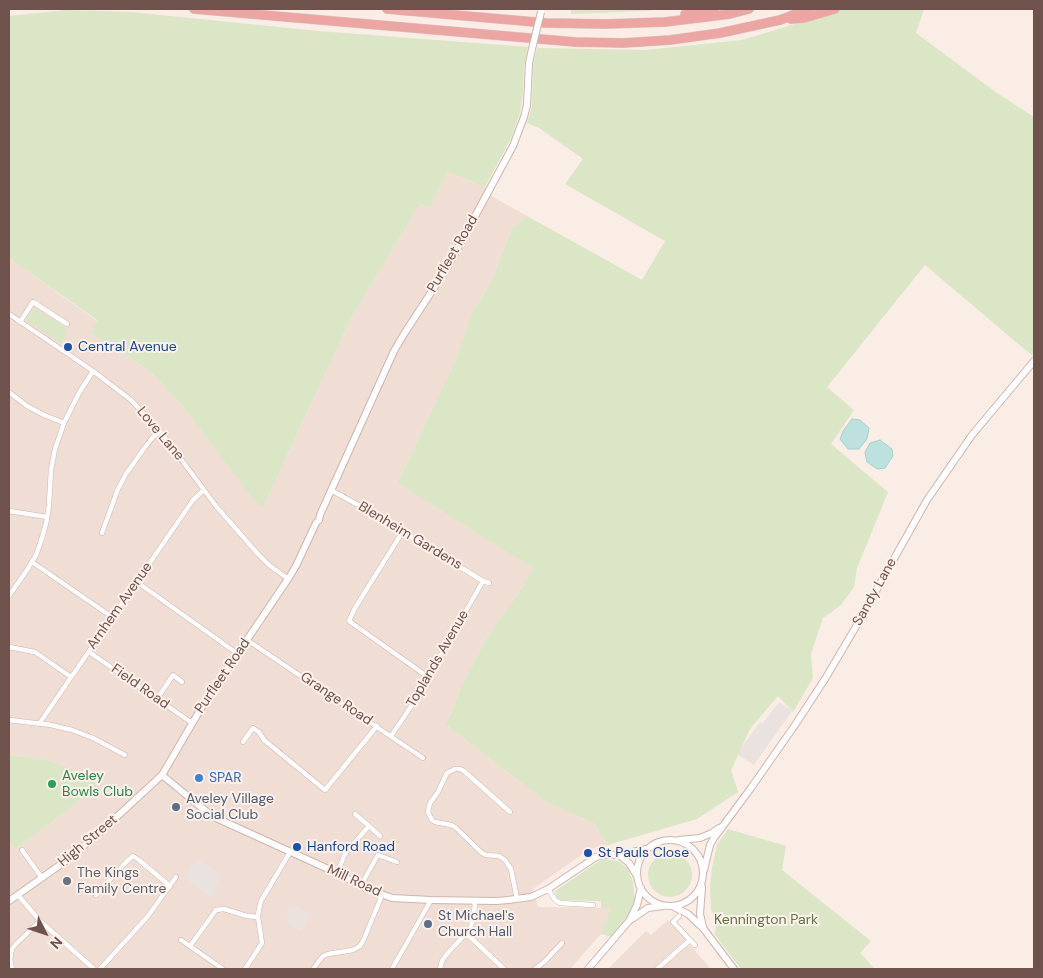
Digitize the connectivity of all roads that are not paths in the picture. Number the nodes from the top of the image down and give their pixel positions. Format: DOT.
graph roads {
  1 [pos="194,9"];
  2 [pos="387,9"];
  3 [pos="714,9"];
  4 [pos="749,9"];
  5 [pos="809,9"];
  6 [pos="835,9"];
  7 [pos="541,10"];
  8 [pos="780,20"];
  9 [pos="664,22"];
  10 [pos="9,314"];
  11 [pos="20,322"];
  12 [pos="67,324"];
  13 [pos="1034,361"];
  14 [pos="94,371"];
  15 [pos="9,392"];
  16 [pos="64,423"];
  17 [pos="160,431"];
  18 [pos="204,490"];
  19 [pos="331,490"];
  20 [pos="9,511"];
  21 [pos="47,517"];
  22 [pos="403,531"];
  23 [pos="102,533"];
  24 [pos="32,562"];
  25 [pos="288,579"];
  26 [pos="483,581"];
  27 [pos="137,582"];
  28 [pos="489,583"];
  29 [pos="9,596"];
  30 [pos="112,617"];
  31 [pos="247,640"];
  32 [pos="9,648"];
  33 [pos="88,652"];
  34 [pos="238,654"];
  35 [pos="71,677"];
  36 [pos="428,677"];
  37 [pos="182,682"];
  38 [pos="157,699"];
  39 [pos="9,720"];
  40 [pos="192,723"];
  41 [pos="39,724"];
  42 [pos="377,726"];
  43 [pos="391,736"];
  44 [pos="243,742"];
  45 [pos="125,756"];
  46 [pos="423,758"];
  47 [pos="162,775"];
  48 [pos="510,812"];
  49 [pos="355,814"];
  50 [pos="369,826"];
  51 [pos="722,826"];
  52 [pos="380,836"];
  53 [pos="679,840"];
  54 [pos="22,850"];
  55 [pos="646,850"];
  56 [pos="290,852"];
  57 [pos="619,855"];
  58 [pos="397,862"];
  59 [pos="704,870"];
  60 [pos="337,873"];
  61 [pos="637,876"];
  62 [pos="176,877"];
  63 [pos="42,878"];
  64 [pos="361,885"];
  65 [pos="170,886"];
  66 [pos="702,886"];
  67 [pos="640,888"];
  68 [pos="548,889"];
  69 [pos="18,895"];
  70 [pos="96,895"];
  71 [pos="382,895"];
  72 [pos="517,899"];
  73 [pos="431,900"];
  74 [pos="475,900"];
  75 [pos="9,901"];
  76 [pos="593,905"];
  77 [pos="665,905"];
  78 [pos="674,907"];
  79 [pos="679,916"];
  80 [pos="258,917"];
  81 [pos="40,921"];
  82 [pos="629,922"];
  83 [pos="703,928"];
  84 [pos="467,934"];
  85 [pos="181,940"];
  86 [pos="690,940"];
  87 [pos="562,943"];
  88 [pos="695,945"];
  89 [pos="190,946"];
  90 [pos="12,969"];
  91 [pos="94,969"];
  92 [pos="100,969"];
  93 [pos="223,969"];
  94 [pos="245,969"];
  95 [pos="312,969"];
  96 [pos="392,969"];
  97 [pos="440,969"];
  98 [pos="504,969"];
  99 [pos="535,969"];
  100 [pos="588,969"];
  101 [pos="657,969"];
  102 [pos="734,969"];
  1 -- 8 [label="highway"];
  2 -- 9 [label="highway"];
  3 -- 9 [label="highway"];
  4 -- 9 [label="highway"];
  5 -- 8 [label="highway"];
  6 -- 8 [label="highway"];
  7 -- 19 [label="street, Purfleet Road, bridge"];
  10 -- 11 [label="street, Love Lane"];
  11 -- 12 [label="street"];
  11 -- 14 [label="street, Love Lane"];
  13 -- 51 [label="street, Sandy Lane"];
  14 -- 16 [label="street"];
  14 -- 17 [label="street, Love Lane"];
  15 -- 16 [label="street"];
  16 -- 21 [label="street"];
  17 -- 18 [label="street, Love Lane"];
  17 -- 23 [label="street"];
  18 -- 25 [label="street, Love Lane"];
  18 -- 27 [label="street, Arnhem Avenue"];
  19 -- 22 [label="street, Blenheim Gardens"];
  19 -- 25 [label="street"];
  20 -- 21 [label="street"];
  21 -- 24 [label="street"];
  22 -- 26 [label="street, Blenheim Gardens"];
  22 -- 36 [label="street"];
  24 -- 29 [label="street"];
  24 -- 30 [label="street"];
  25 -- 31 [label="street, Purfleet Road"];
  26 -- 28 [label="street, Blenheim Gardens"];
  26 -- 36 [label="street, Toplands Avenue"];
  27 -- 30 [label="street, Arnhem Avenue"];
  27 -- 34 [label="street"];
  30 -- 33 [label="street, Arnhem Avenue"];
  31 -- 34 [label="street, Purfleet Road"];
  31 -- 42 [label="street, Grange Road"];
  32 -- 35 [label="street"];
  33 -- 35 [label="street, Arnhem Avenue"];
  33 -- 38 [label="street, Field Road"];
  34 -- 40 [label="street, Purfleet Road"];
  35 -- 41 [label="street, Arnhem Avenue"];
  36 -- 43 [label="street, Toplands Avenue"];
  37 -- 38 [label="street"];
  38 -- 40 [label="street, Field Road"];
  39 -- 41 [label="street"];
  40 -- 47 [label="street, Purfleet Road"];
  41 -- 45 [label="street"];
  42 -- 43 [label="street, Grange Road"];
  42 -- 44 [label="street"];
  43 -- 46 [label="street, Grange Road"];
  47 -- 56 [label="street, Mill Road"];
  47 -- 63 [label="street, High Street"];
  48 -- 72 [label="street"];
  49 -- 50 [label="street"];
  50 -- 52 [label="street"];
  50 -- 60 [label="street"];
  51 -- 53 [label="street, Sandy Lane"];
  51 -- 59 [label="street, Sandy Lane"];
  53 -- 55 [label="street"];
  53 -- 59 [label="street"];
  54 -- 63 [label="street"];
  55 -- 57 [label="street, Mill Road"];
  55 -- 61 [label="street"];
  56 -- 60 [label="street, Mill Road"];
  56 -- 80 [label="street"];
  57 -- 61 [label="street"];
  57 -- 68 [label="street, Mill Road"];
  58 -- 64 [label="street"];
  59 -- 66 [label="street"];
  60 -- 64 [label="street, Mill Road"];
  61 -- 67 [label="street"];
  62 -- 65 [label="street"];
  63 -- 69 [label="street, High Street"];
  64 -- 71 [label="street, Mill Road"];
  65 -- 70 [label="street"];
  65 -- 92 [label="street"];
  66 -- 78 [label="street"];
  66 -- 83 [label="street"];
  67 -- 77 [label="street"];
  67 -- 82 [label="street"];
  68 -- 72 [label="street, Mill Road"];
  68 -- 76 [label="street"];
  69 -- 75 [label="street, High Street"];
  69 -- 81 [label="street"];
  71 -- 73 [label="street, Mill Road"];
  71 -- 95 [label="street"];
  72 -- 74 [label="street, Mill Road"];
  73 -- 74 [label="street, Mill Road"];
  73 -- 96 [label="street"];
  74 -- 84 [label="street"];
  77 -- 78 [label="street"];
  77 -- 82 [label="street"];
  78 -- 83 [label="street"];
  79 -- 86 [label="street"];
  80 -- 89 [label="street"];
  80 -- 94 [label="street"];
  81 -- 90 [label="street"];
  81 -- 91 [label="street"];
  82 -- 100 [label="street"];
  83 -- 102 [label="street"];
  84 -- 97 [label="street"];
  84 -- 98 [label="street"];
  85 -- 89 [label="street"];
  86 -- 88 [label="street"];
  86 -- 101 [label="street"];
  87 -- 99 [label="street"];
  89 -- 93 [label="street"];
}
